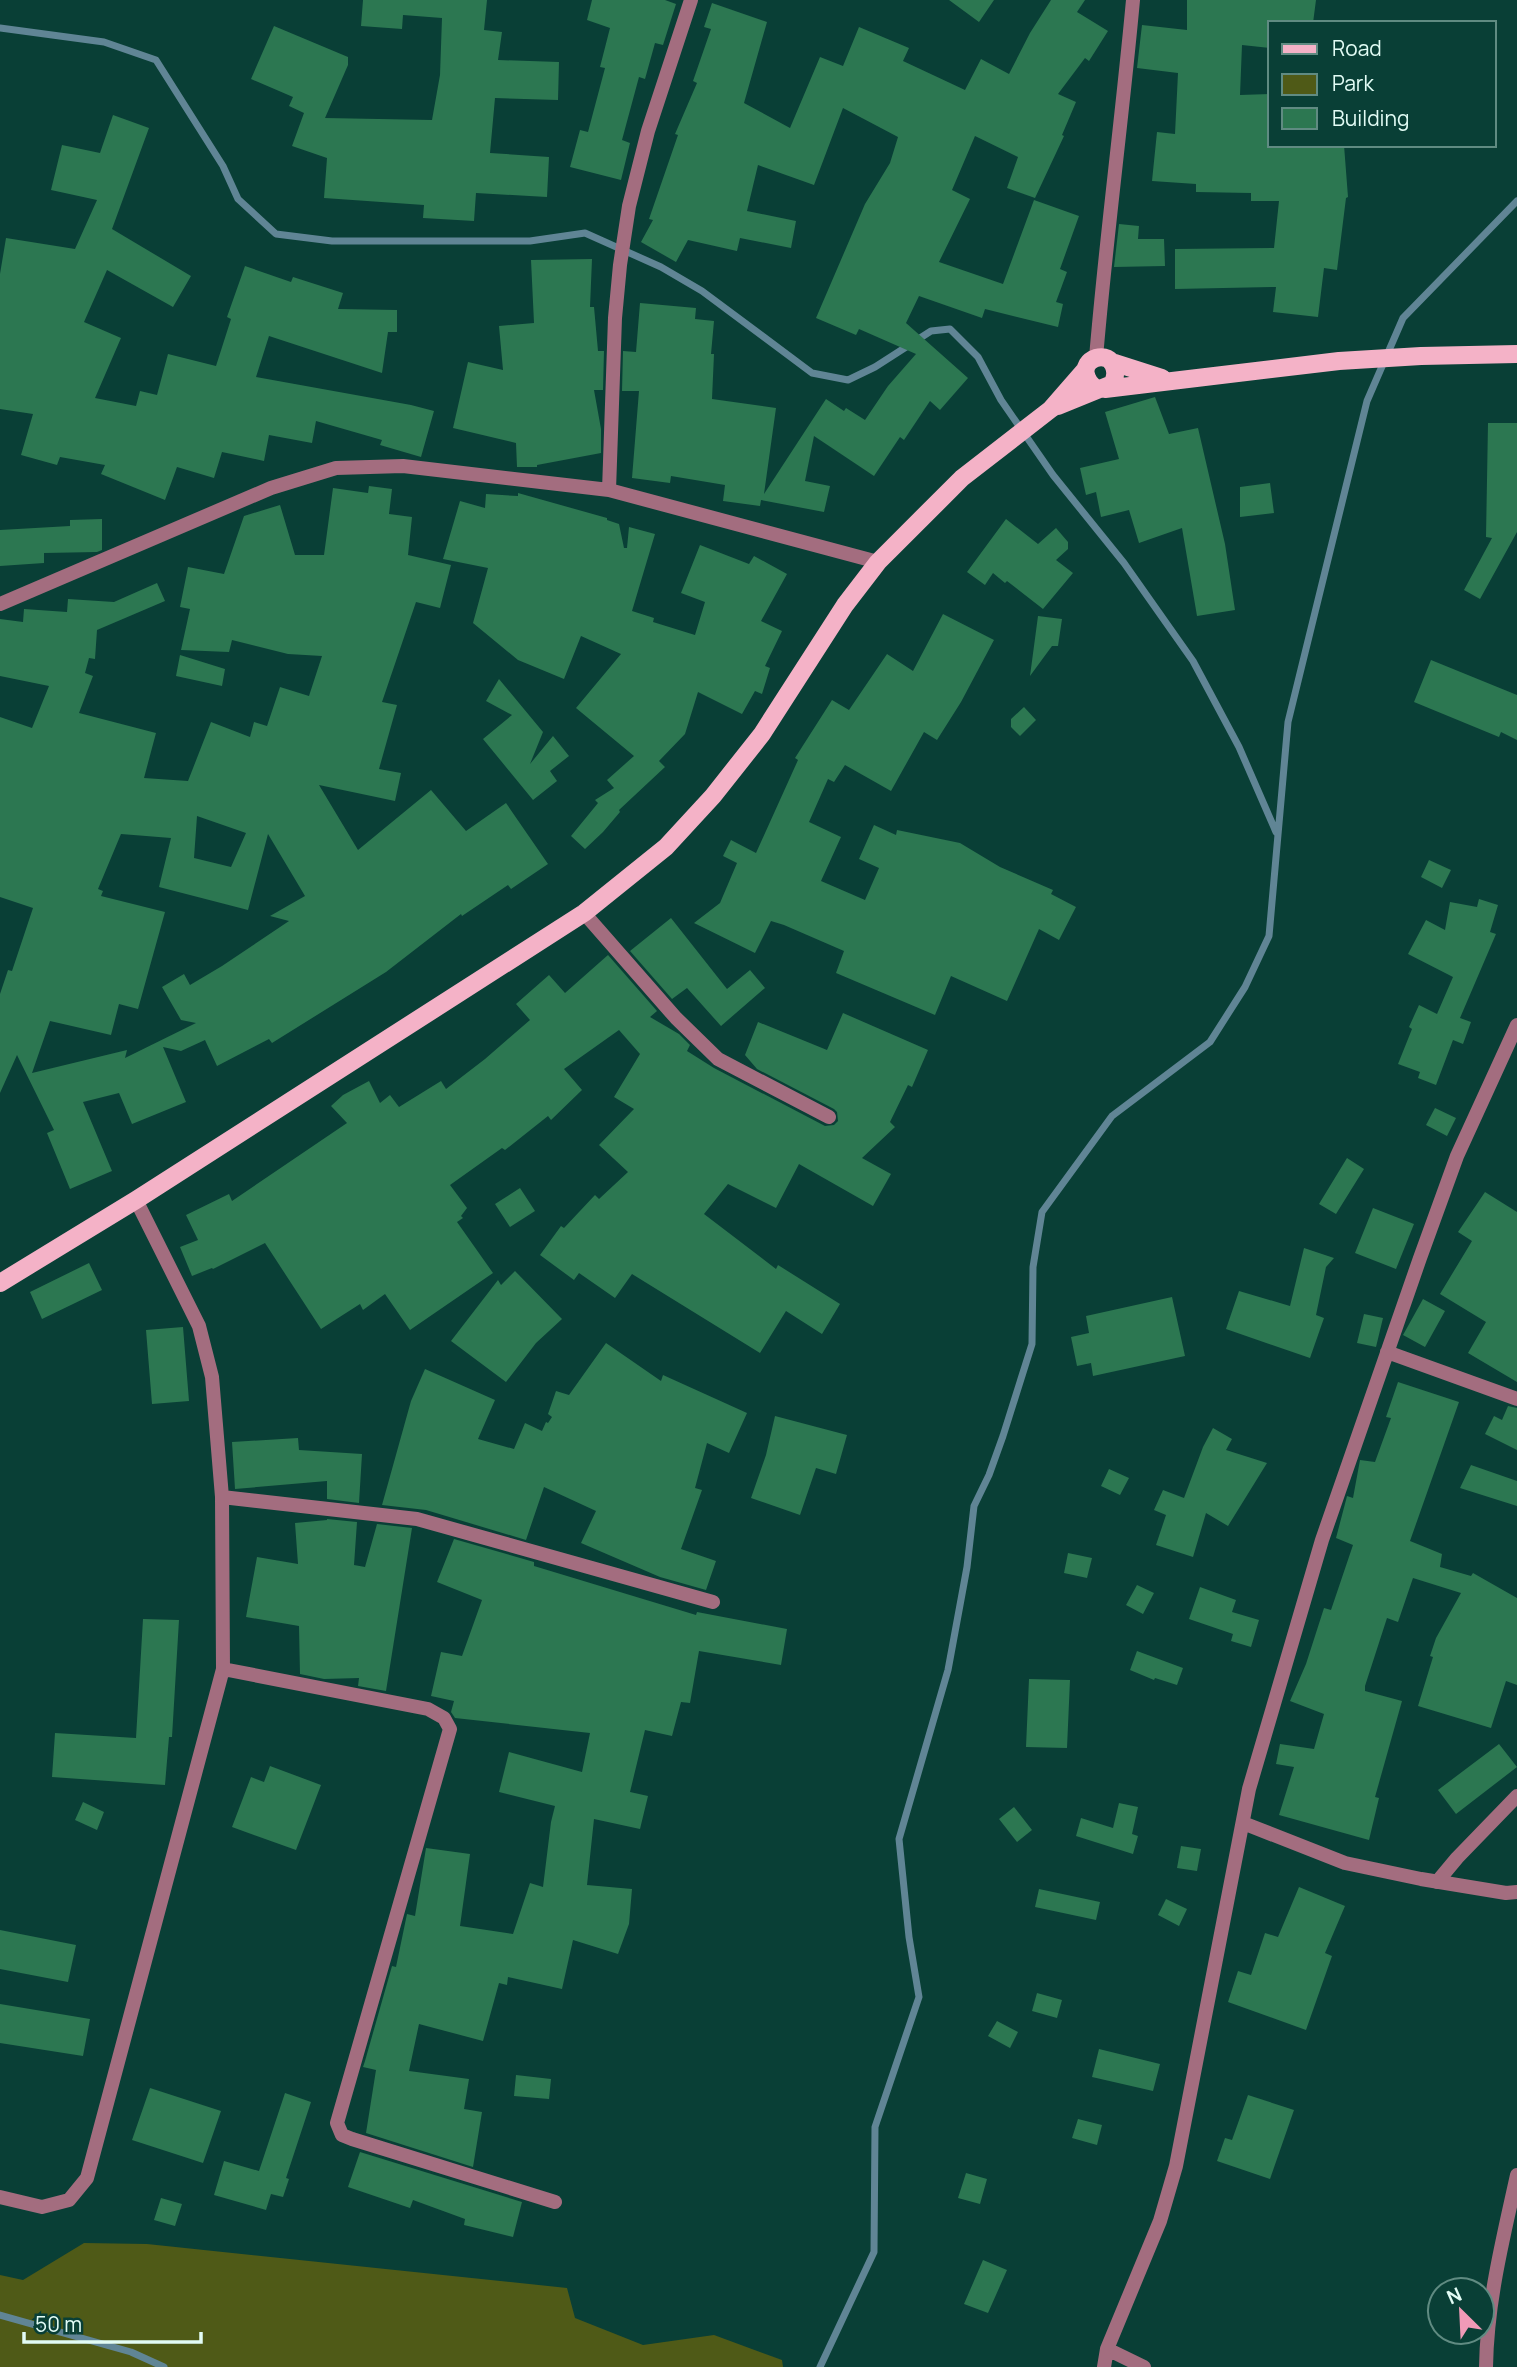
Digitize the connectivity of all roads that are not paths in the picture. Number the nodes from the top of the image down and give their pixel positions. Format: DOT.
graph roads {
  1 [pos="691,0"];
  2 [pos="1133,0"];
  3 [pos="1517,354"];
  4 [pos="1098,363"];
  5 [pos="1169,380"];
  6 [pos="1101,389"];
  7 [pos="1047,413"];
  8 [pos="609,491"];
  9 [pos="878,562"];
  10 [pos="0,604"];
  11 [pos="584,913"];
  12 [pos="1517,1025"];
  13 [pos="829,1117"];
  14 [pos="136,1200"];
  15 [pos="0,1283"];
  16 [pos="1387,1352"];
  17 [pos="1517,1399"];
  18 [pos="222,1497"];
  19 [pos="713,1602"];
  20 [pos="223,1669"];
  21 [pos="1517,1796"];
  22 [pos="1243,1823"];
  23 [pos="1437,1882"];
  24 [pos="1517,1892"];
  25 [pos="1517,2175"];
  26 [pos="0,2196"];
  27 [pos="555,2202"];
  28 [pos="1107,2349"];
  29 [pos="1104,2367"];
  30 [pos="1144,2367"];
  31 [pos="1486,2367"];
  1 -- 8 [label="street"];
  2 -- 4 [label="street"];
  3 -- 5 [label="main road"];
  4 -- 5 [label="main road"];
  4 -- 6 [label="main road"];
  4 -- 6 [label="main road"];
  4 -- 7 [label="main road"];
  5 -- 6 [label="main road"];
  6 -- 7 [label="main road"];
  7 -- 9 [label="main road"];
  8 -- 9 [label="street"];
  8 -- 10 [label="street"];
  9 -- 11 [label="main road"];
  11 -- 13 [label="street"];
  11 -- 14 [label="main road"];
  12 -- 16 [label="street"];
  14 -- 15 [label="main road"];
  14 -- 18 [label="street"];
  16 -- 17 [label="street"];
  16 -- 22 [label="street"];
  18 -- 19 [label="street"];
  18 -- 20 [label="street"];
  20 -- 26 [label="street"];
  20 -- 27 [label="street"];
  21 -- 23 [label="street"];
  22 -- 23 [label="street"];
  22 -- 28 [label="street"];
  23 -- 24 [label="street"];
  25 -- 31 [label="street"];
  28 -- 29 [label="street"];
  28 -- 30 [label="street"];
}
